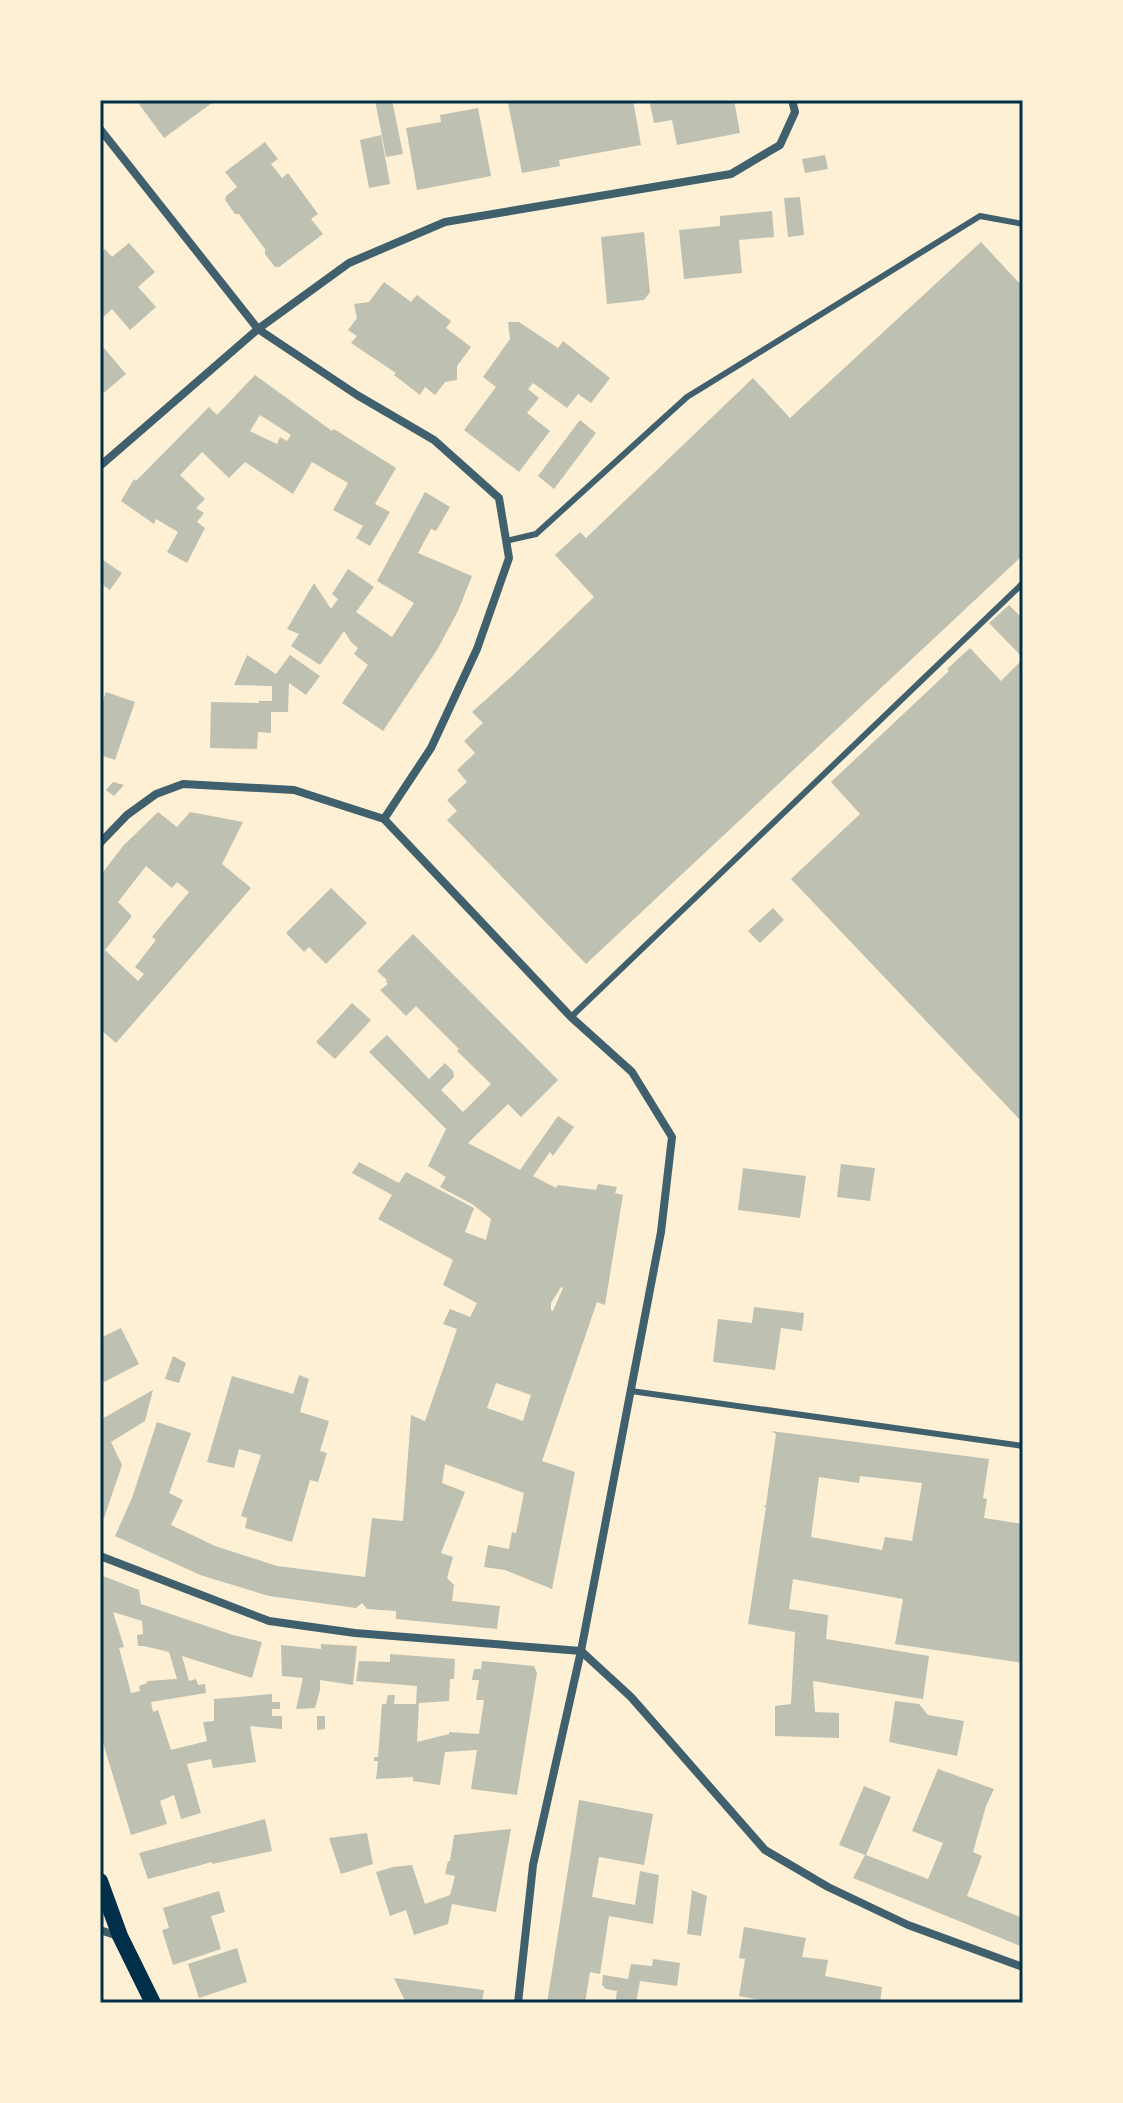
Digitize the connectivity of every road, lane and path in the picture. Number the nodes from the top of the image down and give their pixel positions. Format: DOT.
graph roads {
  1 [pos="792,100"];
  2 [pos="100,129"];
  3 [pos="1023,224"];
  4 [pos="258,329"];
  5 [pos="100,466"];
  6 [pos="506,541"];
  7 [pos="1023,583"];
  8 [pos="384,819"];
  9 [pos="100,843"];
  10 [pos="571,1017"];
  11 [pos="631,1391"];
  12 [pos="1023,1446"];
  13 [pos="100,1556"];
  14 [pos="581,1651"];
  15 [pos="100,1881"];
  16 [pos="100,1930"];
  17 [pos="120,1936"];
  18 [pos="1023,1967"];
  19 [pos="153,2003"];
  20 [pos="518,2003"];
  1 -- 4 [label="street"];
  2 -- 4 [label="street"];
  3 -- 6 [label="lane"];
  4 -- 5 [label="street"];
  4 -- 6 [label="street"];
  6 -- 8 [label="street"];
  7 -- 10 [label="lane"];
  8 -- 9 [label="street"];
  8 -- 10 [label="street"];
  10 -- 11 [label="street"];
  11 -- 12 [label="lane"];
  11 -- 14 [label="street"];
  13 -- 14 [label="street"];
  14 -- 18 [label="street"];
  14 -- 20 [label="street"];
  15 -- 17 [label="main road"];
  16 -- 17 [label="street"];
  17 -- 19 [label="main road"];
}
